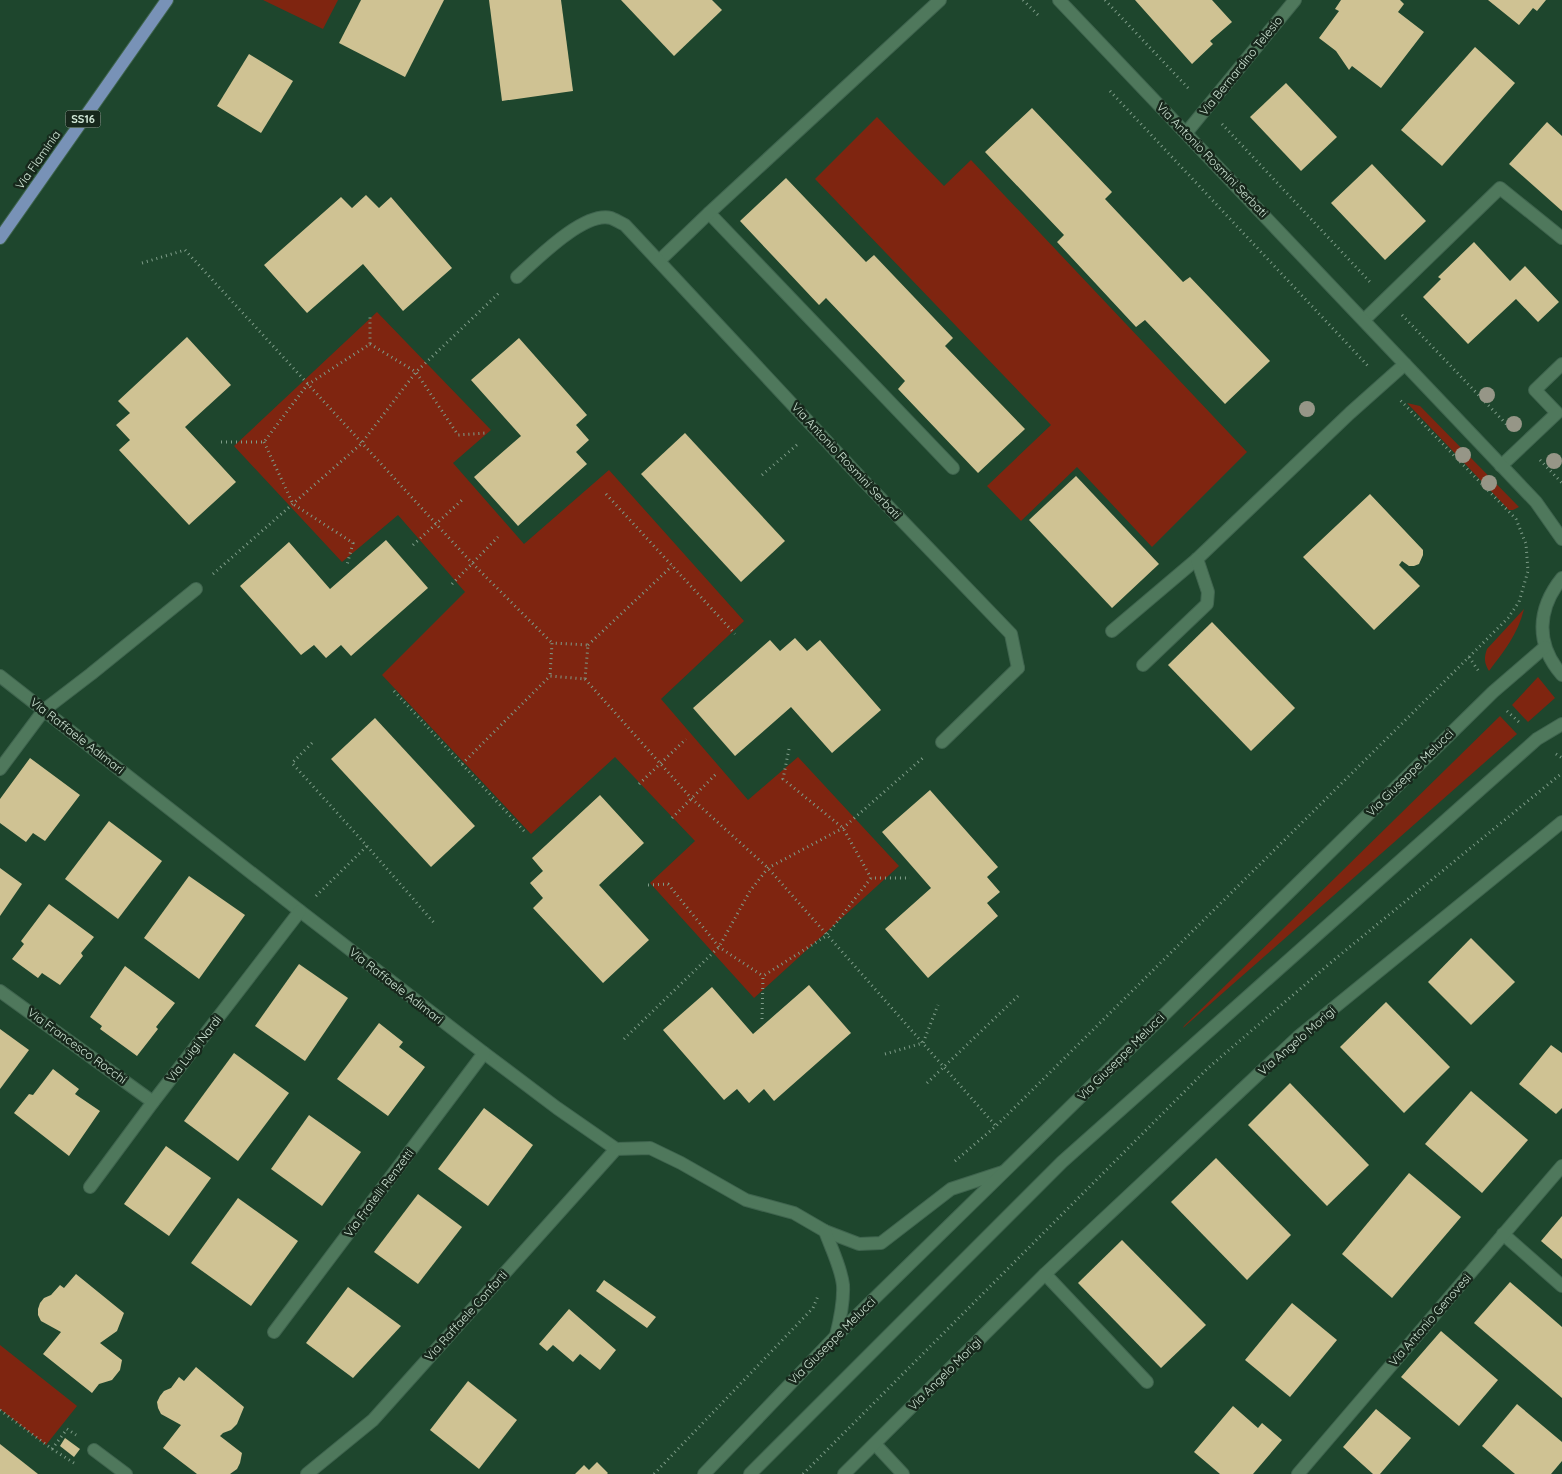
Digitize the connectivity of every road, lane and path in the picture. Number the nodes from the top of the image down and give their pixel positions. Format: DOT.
graph roads {
  1 [pos="167,0"];
  2 [pos="940,0"];
  3 [pos="1023,0"];
  4 [pos="1059,0"];
  5 [pos="1105,0"];
  6 [pos="1295,0"];
  7 [pos="1045,22"];
  8 [pos="1106,87"];
  9 [pos="1206,108"];
  10 [pos="1186,133"];
  11 [pos="709,214"];
  12 [pos="0,238"];
  13 [pos="1562,238"];
  14 [pos="659,261"];
  15 [pos="142,263"];
  16 [pos="517,276"];
  17 [pos="1386,299"];
  18 [pos="370,317"];
  19 [pos="1364,320"];
  20 [pos="370,344"];
  21 [pos="1405,364"];
  22 [pos="1562,364"];
  23 [pos="416,372"];
  24 [pos="1384,382"];
  25 [pos="307,385"];
  26 [pos="816,429"];
  27 [pos="486,433"];
  28 [pos="221,442"];
  29 [pos="264,442"];
  30 [pos="361,444"];
  31 [pos="1525,444"];
  32 [pos="1501,466"];
  33 [pos="952,468"];
  34 [pos="762,475"];
  35 [pos="1561,482"];
  36 [pos="606,494"];
  37 [pos="462,500"];
  38 [pos="293,504"];
  39 [pos="436,525"];
  40 [pos="498,537"];
  41 [pos="1562,540"];
  42 [pos="414,545"];
  43 [pos="1197,559"];
  44 [pos="472,564"];
  45 [pos="347,565"];
  46 [pos="672,566"];
  47 [pos="1562,578"];
  48 [pos="452,584"];
  49 [pos="196,589"];
  50 [pos="1112,631"];
  51 [pos="735,634"];
  52 [pos="552,643"];
  53 [pos="588,646"];
  54 [pos="1545,648"];
  55 [pos="1469,657"];
  56 [pos="1144,665"];
  57 [pos="1562,675"];
  58 [pos="0,676"];
  59 [pos="550,676"];
  60 [pos="585,679"];
  61 [pos="394,691"];
  62 [pos="1493,692"];
  63 [pos="44,710"];
  64 [pos="1562,724"];
  65 [pos="686,739"];
  66 [pos="1537,739"];
  67 [pos="942,742"];
  68 [pos="312,743"];
  69 [pos="789,749"];
  70 [pos="1562,758"];
  71 [pos="462,764"];
  72 [pos="660,764"];
  73 [pos="0,769"];
  74 [pos="1562,773"];
  75 [pos="716,774"];
  76 [pos="639,784"];
  77 [pos="691,798"];
  78 [pos="672,818"];
  79 [pos="1562,822"];
  80 [pos="843,828"];
  81 [pos="525,832"];
  82 [pos="368,846"];
  83 [pos="768,868"];
  84 [pos="871,878"];
  85 [pos="910,878"];
  86 [pos="648,885"];
  87 [pos="300,911"];
  88 [pos="436,925"];
  89 [pos="826,936"];
  90 [pos="719,947"];
  91 [pos="764,976"];
  92 [pos="0,991"];
  93 [pos="1018,996"];
  94 [pos="938,1005"];
  95 [pos="762,1019"];
  96 [pos="624,1039"];
  97 [pos="923,1043"];
  98 [pos="484,1053"];
  99 [pos="885,1054"];
  100 [pos="945,1067"];
  101 [pos="927,1083"];
  102 [pos="153,1102"];
  103 [pos="996,1126"];
  104 [pos="616,1149"];
  105 [pos="952,1164"];
  106 [pos="1562,1166"];
  107 [pos="1002,1172"];
  108 [pos="90,1187"];
  109 [pos="825,1231"];
  110 [pos="1503,1234"];
  111 [pos="1046,1274"];
  112 [pos="1562,1286"];
  113 [pos="819,1292"];
  114 [pos="274,1332"];
  115 [pos="836,1336"];
  116 [pos="1147,1382"];
  117 [pos="0,1410"];
  118 [pos="875,1444"];
  119 [pos="94,1450"];
  120 [pos="126,1474"];
  121 [pos="307,1474"];
  122 [pos="654,1474"];
  123 [pos="704,1474"];
  124 [pos="750,1474"];
  125 [pos="803,1474"];
  126 [pos="844,1474"];
  127 [pos="903,1474"];
  128 [pos="1298,1474"];
  1 -- 12 [label="main road, Via Flaminia / SS16"];
  2 -- 11 [label="street"];
  3 -- 7 [label="path"];
  4 -- 10 [label="street, Via Antonio Rosmini Serbati"];
  5 -- 9 [label="path"];
  6 -- 9 [label="street, Via Bernardino Telesio"];
  8 -- 24 [label="path"];
  9 -- 10 [label="street, Via Bernardino Telesio"];
  9 -- 17 [label="path"];
  10 -- 19 [label="street, Via Antonio Rosmini Serbati"];
  11 -- 14 [label="street"];
  11 -- 33 [label="street"];
  13 -- 17 [label="street"];
  14 -- 16 [label="street, Via Antonio Rosmini Serbati"];
  14 -- 26 [label="street, Via Antonio Rosmini Serbati"];
  15 -- 25 [label="path"];
  16 -- 23 [label="path"];
  17 -- 19 [label="street"];
  17 -- 31 [label="path"];
  18 -- 20 [label="path"];
  19 -- 21 [label="street, Via Antonio Rosmini Serbati"];
  20 -- 23 [label="path"];
  20 -- 25 [label="path"];
  21 -- 24 [label="street"];
  21 -- 32 [label="street, Via Antonio Rosmini Serbati"];
  22 -- 31 [label="street"];
  23 -- 27 [label="path"];
  23 -- 30 [label="path"];
  24 -- 43 [label="street"];
  24 -- 55 [label="path"];
  25 -- 29 [label="path"];
  25 -- 30 [label="path"];
  26 -- 34 [label="path"];
  26 -- 67 [label="street, Via Antonio Rosmini Serbati"];
  28 -- 29 [label="path"];
  29 -- 38 [label="path"];
  30 -- 38 [label="path"];
  30 -- 39 [label="path"];
  31 -- 32 [label="street"];
  31 -- 35 [label="path"];
  32 -- 41 [label="street, Via Antonio Rosmini Serbati"];
  36 -- 46 [label="path"];
  37 -- 39 [label="path"];
  38 -- 45 [label="path"];
  38 -- 49 [label="path"];
  39 -- 42 [label="path"];
  39 -- 44 [label="path"];
  40 -- 44 [label="path"];
  43 -- 50 [label="street"];
  43 -- 56 [label="street"];
  44 -- 48 [label="path"];
  44 -- 52 [label="path"];
  46 -- 51 [label="path"];
  46 -- 53 [label="path"];
  47 -- 54 [label="street"];
  49 -- 63 [label="street"];
  52 -- 53 [label="path"];
  52 -- 59 [label="path"];
  53 -- 60 [label="path"];
  54 -- 57 [label="street"];
  54 -- 62 [label="street, Via Giuseppe Melucci"];
  55 -- 62 [label="path"];
  55 -- 103 [label="path"];
  58 -- 63 [label="street, Via Raffaele Adimari"];
  59 -- 60 [label="path"];
  59 -- 71 [label="path"];
  60 -- 72 [label="path"];
  61 -- 71 [label="path"];
  62 -- 66 [label="path"];
  62 -- 107 [label="street, Via Giuseppe Melucci"];
  63 -- 73 [label="street"];
  63 -- 87 [label="street, Via Raffaele Adimari"];
  64 -- 66 [label="street"];
  65 -- 72 [label="path"];
  66 -- 70 [label="path"];
  66 -- 124 [label="street"];
  67 -- 80 [label="path"];
  68 -- 82 [label="path"];
  69 -- 80 [label="path"];
  71 -- 81 [label="path"];
  72 -- 76 [label="path"];
  72 -- 77 [label="path"];
  74 -- 125 [label="path"];
  75 -- 77 [label="path"];
  77 -- 78 [label="path"];
  77 -- 83 [label="path"];
  79 -- 111 [label="street, Via Angelo Morigi"];
  80 -- 83 [label="path"];
  80 -- 84 [label="path"];
  82 -- 87 [label="path"];
  82 -- 88 [label="path"];
  83 -- 89 [label="path"];
  83 -- 90 [label="path"];
  84 -- 85 [label="path"];
  84 -- 89 [label="path"];
  86 -- 90 [label="path"];
  87 -- 98 [label="street, Via Raffaele Adimari"];
  87 -- 102 [label="street, Via Luigi Nardi"];
  89 -- 91 [label="path"];
  89 -- 97 [label="path"];
  90 -- 91 [label="path"];
  90 -- 96 [label="path"];
  91 -- 95 [label="path"];
  92 -- 102 [label="street, Via Francesco Rocchi"];
  93 -- 100 [label="path"];
  94 -- 97 [label="path"];
  97 -- 99 [label="path"];
  97 -- 100 [label="path"];
  98 -- 104 [label="street, Via Raffaele Adimari"];
  98 -- 114 [label="street, Via Fratelli Renzetti"];
  100 -- 101 [label="path"];
  100 -- 103 [label="path"];
  102 -- 108 [label="street, Via Luigi Nardi"];
  103 -- 105 [label="path"];
  104 -- 109 [label="street"];
  104 -- 121 [label="street, Via Raffaele Conforti"];
  106 -- 110 [label="street, Via Antonio Genovesi"];
  107 -- 109 [label="street"];
  107 -- 115 [label="street, Via Giuseppe Melucci"];
  109 -- 115 [label="street"];
  110 -- 112 [label="street"];
  110 -- 128 [label="street, Via Antonio Genovesi"];
  111 -- 116 [label="street"];
  111 -- 118 [label="street, Via Angelo Morigi"];
  113 -- 122 [label="path"];
  115 -- 123 [label="street, Via Giuseppe Melucci"];
  117 -- 119 [label="path"];
  118 -- 126 [label="street, Via Angelo Morigi"];
  118 -- 127 [label="street"];
  119 -- 120 [label="street"];
}
